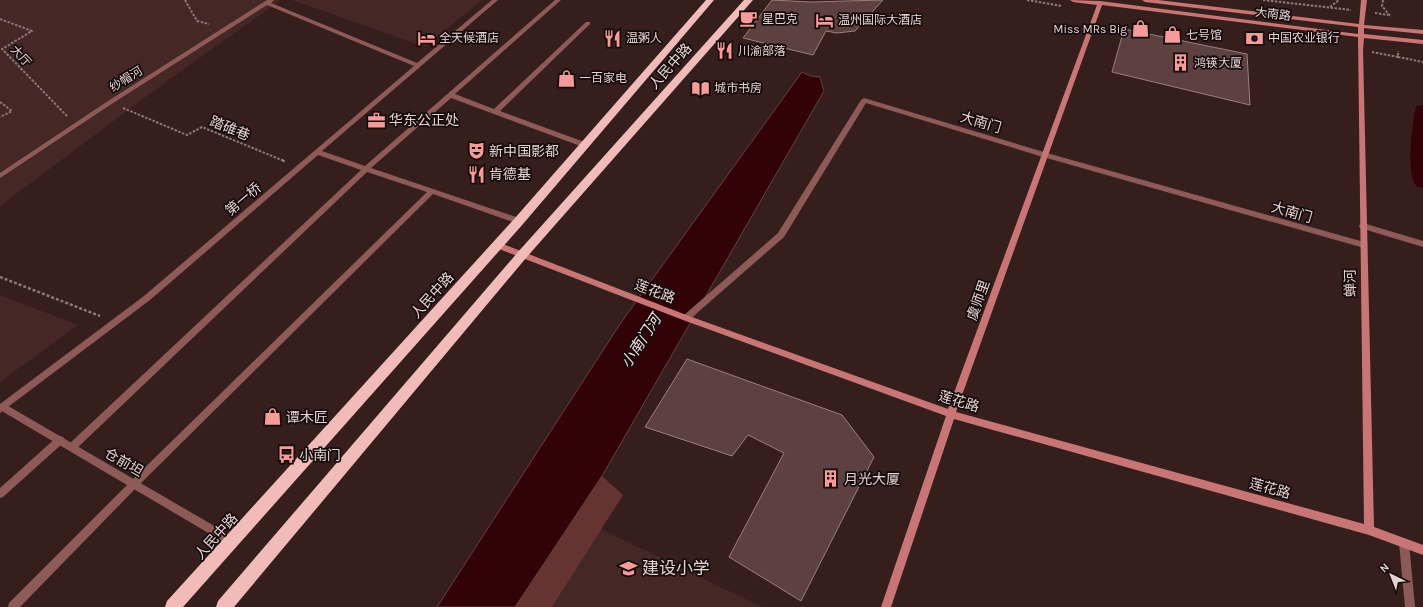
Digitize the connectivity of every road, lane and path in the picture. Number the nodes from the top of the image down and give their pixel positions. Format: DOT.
graph roads {
  1 [pos="186,0"];
  2 [pos="495,0"];
  3 [pos="558,0"];
  4 [pos="710,0"];
  5 [pos="749,0"];
  6 [pos="1073,0"];
  7 [pos="1145,0"];
  8 [pos="1263,0"];
  9 [pos="1339,0"];
  10 [pos="1364,0"];
  11 [pos="1383,0"];
  12 [pos="269,1"];
  13 [pos="1100,3"];
  14 [pos="1391,15"];
  15 [pos="0,19"];
  16 [pos="588,23"];
  17 [pos="1361,26"];
  18 [pos="226,28"];
  19 [pos="1423,32"];
  20 [pos="1360,36"];
  21 [pos="1423,42"];
  22 [pos="1398,57"];
  23 [pos="1423,62"];
  24 [pos="418,66"];
  25 [pos="450,95"];
  26 [pos="0,102"];
  27 [pos="110,102"];
  28 [pos="495,112"];
  29 [pos="0,117"];
  30 [pos="75,125"];
  31 [pos="585,145"];
  32 [pos="317,152"];
  33 [pos="1045,155"];
  34 [pos="300,168"];
  35 [pos="366,168"];
  36 [pos="0,176"];
  37 [pos="432,191"];
  38 [pos="519,220"];
  39 [pos="1364,226"];
  40 [pos="1423,244"];
  41 [pos="497,245"];
  42 [pos="1364,246"];
  43 [pos="522,255"];
  44 [pos="0,277"];
  45 [pos="686,318"];
  46 [pos="115,321"];
  47 [pos="1,408"];
  48 [pos="951,414"];
  49 [pos="60,440"];
  50 [pos="72,447"];
  51 [pos="134,484"];
  52 [pos="0,494"];
  53 [pos="1369,530"];
  54 [pos="231,541"];
  55 [pos="1404,543"];
  56 [pos="1423,550"];
  57 [pos="13,607"];
  58 [pos="173,607"];
  59 [pos="224,607"];
  60 [pos="886,607"];
  61 [pos="1410,607"];
  1 -- 18 [label="path"];
  2 -- 24 [label="street, 第一桥"];
  3 -- 25 [label="street"];
  4 -- 31 [label="highway, 人民中路"];
  5 -- 43 [label="highway, 人民中路"];
  6 -- 13 [label="street, 大南路"];
  7 -- 17 [label="street, 大南路"];
  8 -- 9 [label="path"];
  10 -- 17 [label="street, 蝉河"];
  11 -- 14 [label="path"];
  12 -- 18 [label="street, 纱帽河"];
  12 -- 24 [label="street"];
  13 -- 20 [label="street, 大南路"];
  13 -- 33 [label="street, 虞师里"];
  15 -- 30 [label="path, 大厅"];
  16 -- 28 [label="street"];
  17 -- 19 [label="street, 大南路"];
  17 -- 20 [label="street, 蝉河"];
  18 -- 27 [label="street, 纱帽河"];
  20 -- 21 [label="street, 大南路"];
  20 -- 39 [label="street, 蝉河"];
  22 -- 23 [label="path"];
  24 -- 32 [label="street, 第一桥"];
  25 -- 28 [label="street"];
  25 -- 35 [label="street"];
  26 -- 29 [label="path"];
  27 -- 30 [label="street, 纱帽河"];
  27 -- 34 [label="path, 踏碓巷"];
  28 -- 31 [label="street"];
  30 -- 36 [label="street, 纱帽河"];
  31 -- 38 [label="highway, 人民中路"];
  32 -- 34 [label="street, 第一桥"];
  32 -- 35 [label="street"];
  33 -- 42 [label="street, 大南门"];
  33 -- 45 [label="street, 大南门"];
  33 -- 48 [label="street, 虞师里"];
  34 -- 46 [label="street, 第一桥"];
  35 -- 37 [label="street"];
  35 -- 50 [label="street"];
  37 -- 38 [label="street"];
  37 -- 51 [label="street"];
  38 -- 41 [label="highway, 人民中路"];
  39 -- 40 [label="street"];
  39 -- 42 [label="street, 蝉河"];
  41 -- 43 [label="street, 莲花路"];
  41 -- 54 [label="highway, 人民中路"];
  42 -- 53 [label="street, 蝉河"];
  43 -- 45 [label="street, 莲花路"];
  43 -- 59 [label="highway, 人民中路"];
  44 -- 46 [label="path"];
  45 -- 48 [label="street, 莲花路"];
  46 -- 47 [label="street, 第一桥"];
  47 -- 49 [label="street, 仓前坦"];
  48 -- 53 [label="street, 莲花路"];
  48 -- 60 [label="street, 虞师里"];
  49 -- 50 [label="street, 仓前坦"];
  49 -- 52 [label="street"];
  50 -- 51 [label="street, 仓前坦"];
  51 -- 54 [label="street, 仓前坦"];
  51 -- 57 [label="street"];
  53 -- 55 [label="street, 莲花路"];
  54 -- 58 [label="highway, 人民中路"];
  55 -- 56 [label="street, 莲花路"];
  55 -- 61 [label="street"];
}
